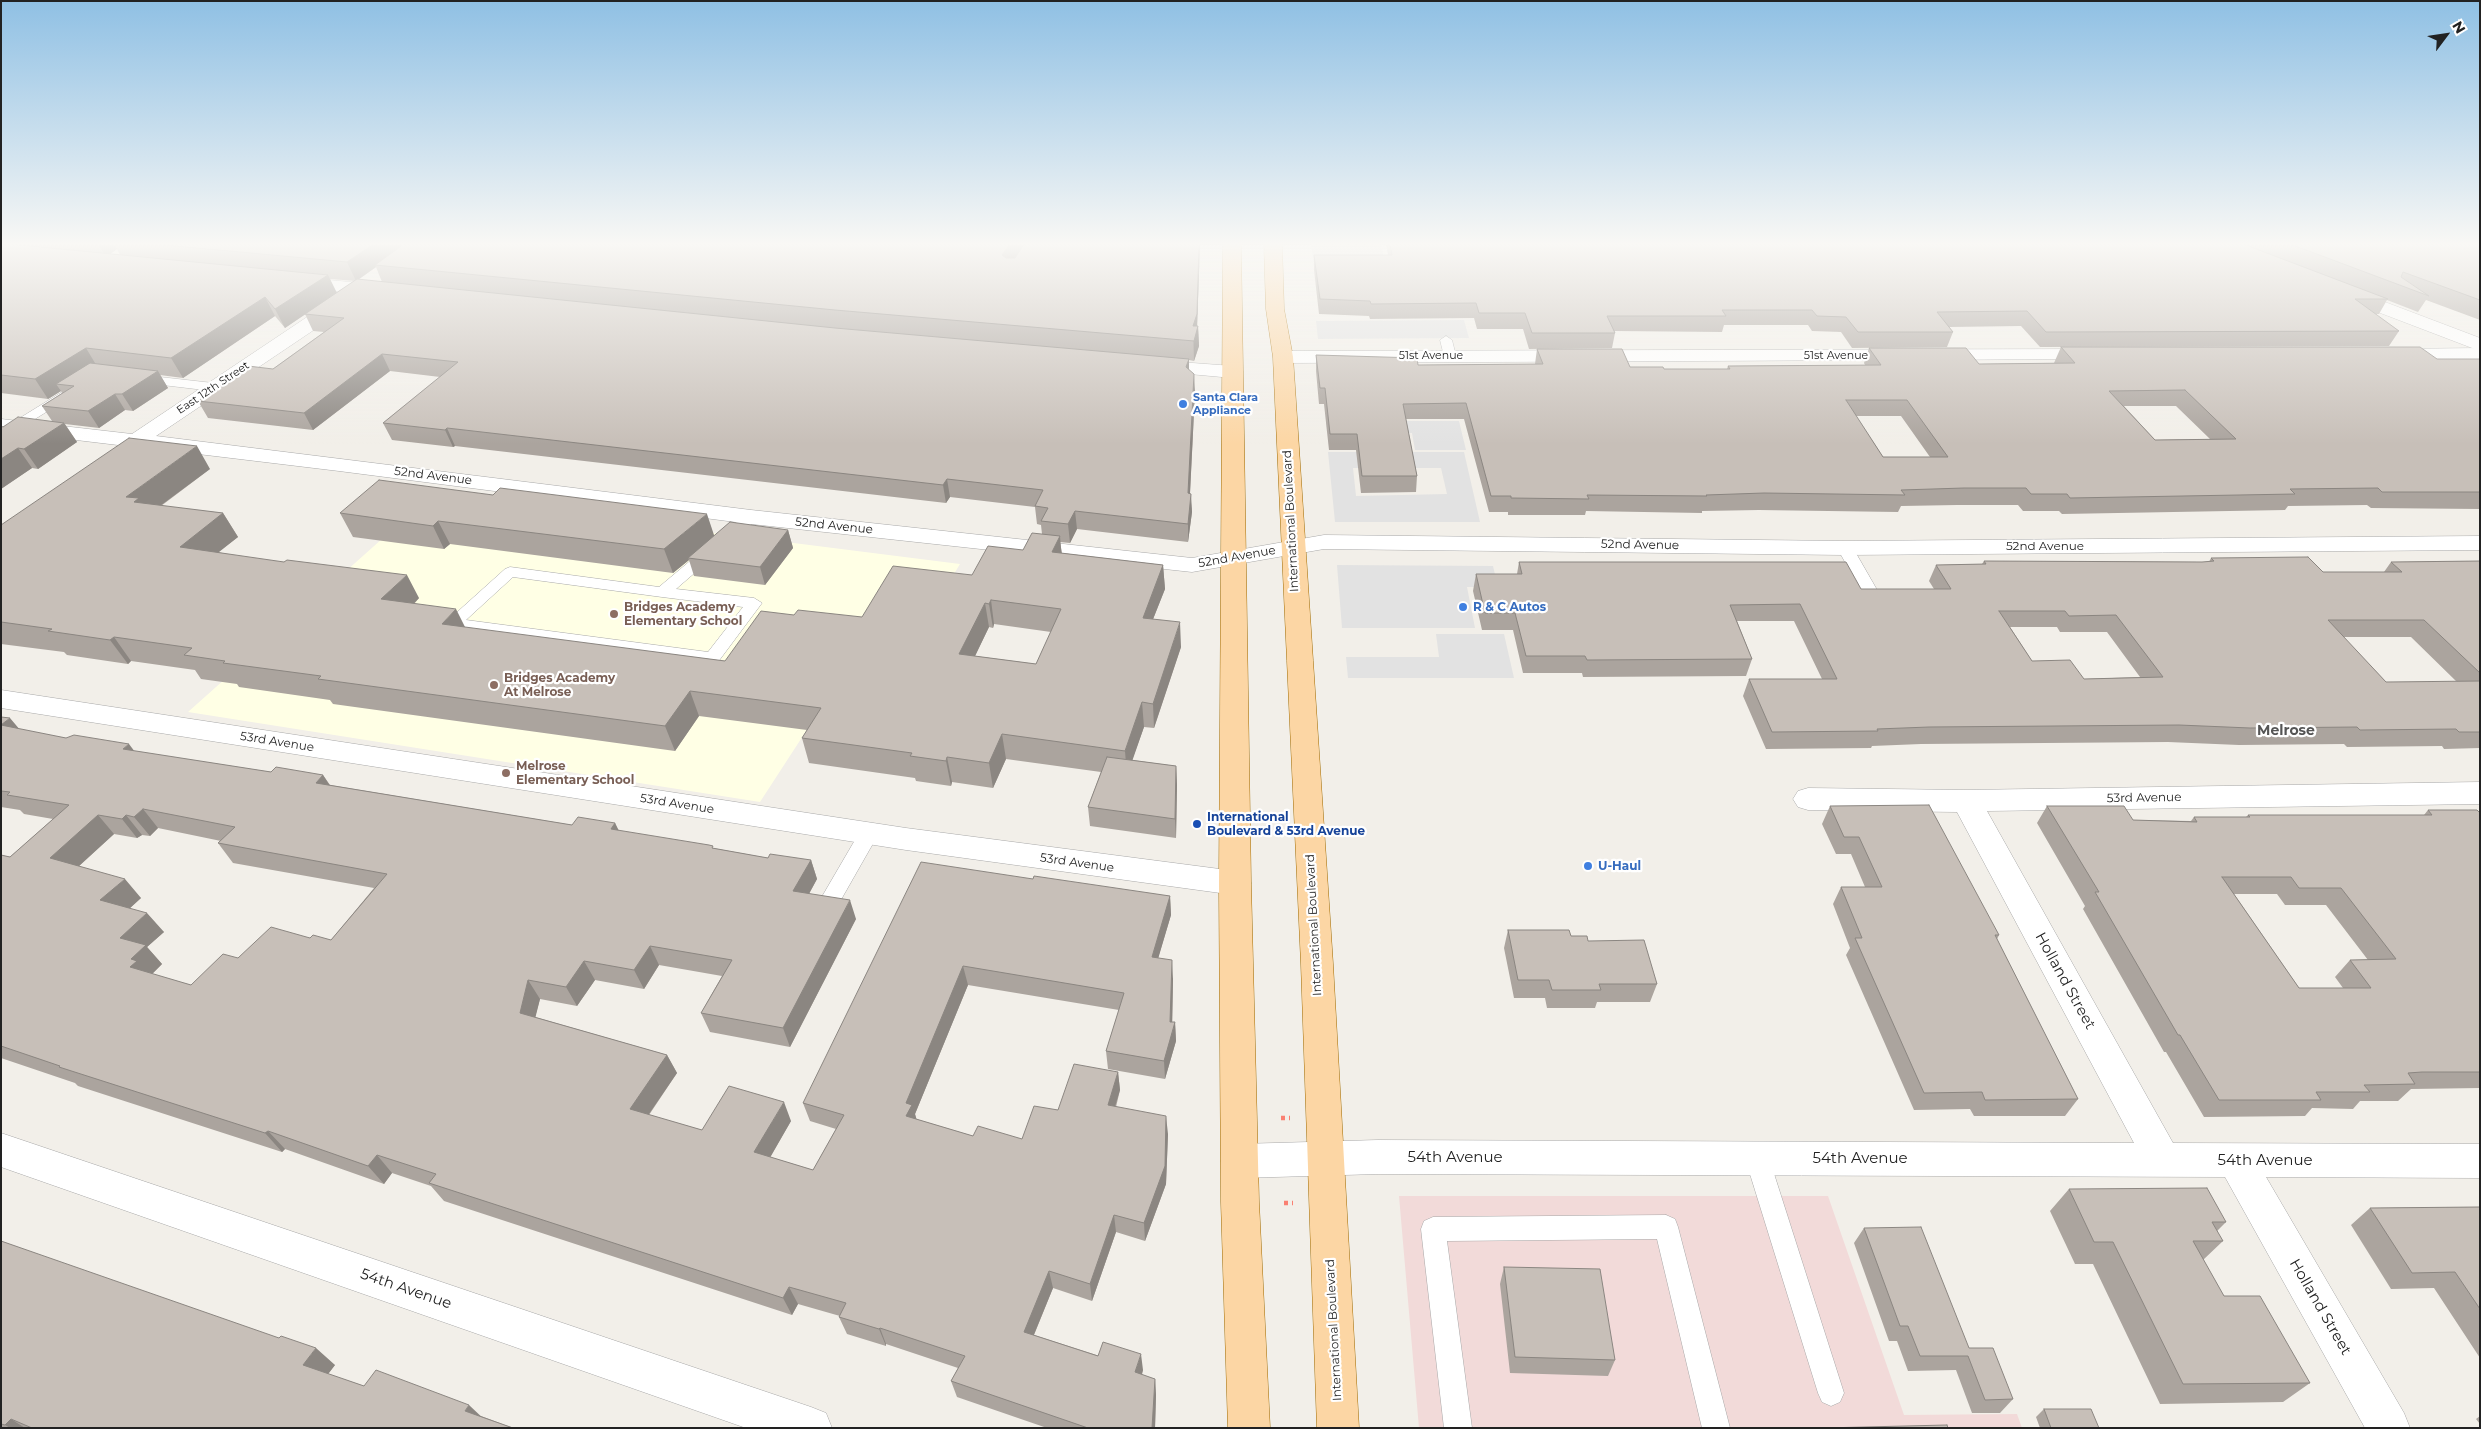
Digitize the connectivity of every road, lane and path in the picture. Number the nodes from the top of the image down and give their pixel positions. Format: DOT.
graph roads {
  1 [pos="329,311"];
  2 [pos="1233,311"];
  3 [pos="1275,311"];
  4 [pos="2391,311"];
  5 [pos="2480,345"];
  6 [pos="2480,354"];
  7 [pos="2116,355"];
  8 [pos="2370,355"];
  9 [pos="1283,357"];
  10 [pos="1132,365"];
  11 [pos="1233,372"];
  12 [pos="127,378"];
  13 [pos="213,388"];
  14 [pos="73,390"];
  15 [pos="8,426"];
  16 [pos="135,440"];
  17 [pos="112,457"];
  18 [pos="751,517"];
  19 [pos="2480,543"];
  20 [pos="1293,548"];
  21 [pos="1845,548"];
  22 [pos="1234,558"];
  23 [pos="662,592"];
  24 [pos="1872,595"];
  25 [pos="1,699"];
  26 [pos="2480,793"];
  27 [pos="1808,799"];
  28 [pos="1966,801"];
  29 [pos="869,833"];
  30 [pos="1235,883"];
  31 [pos="827,906"];
  32 [pos="1,1150"];
  33 [pos="1757,1158"];
  34 [pos="1325,1159"];
  35 [pos="2163,1160"];
  36 [pos="2236,1160"];
  37 [pos="1240,1161"];
  38 [pos="2480,1161"];
  39 [pos="1832,1393"];
  40 [pos="811,1428"];
  41 [pos="1249,1428"];
  42 [pos="1338,1428"];
  43 [pos="1458,1428"];
  44 [pos="1716,1428"];
  45 [pos="2389,1428"];
  1 -- 13 [label="street, East 12th Street"];
  2 -- 11 [label="main road"];
  3 -- 9 [label="main road, International Boulevard"];
  4 -- 5 [label="street"];
  6 -- 8 [label="street"];
  7 -- 9 [label="street, 51st Avenue"];
  9 -- 20 [label="main road, International Boulevard"];
  10 -- 11 [label="street"];
  11 -- 22 [label="main road"];
  12 -- 13 [label="lane"];
  13 -- 16 [label="street, East 12th Street"];
  14 -- 15 [label="lane"];
  15 -- 16 [label="street, 52nd Avenue"];
  16 -- 17 [label="street, East 12th Street"];
  16 -- 18 [label="street, 52nd Avenue"];
  18 -- 22 [label="street, 52nd Avenue"];
  18 -- 23 [label="lane"];
  19 -- 21 [label="street, 52nd Avenue"];
  20 -- 21 [label="street, 52nd Avenue"];
  20 -- 22 [label="street, 52nd Avenue"];
  20 -- 34 [label="main road, International Boulevard"];
  21 -- 24 [label="lane"];
  22 -- 30 [label="main road"];
  23 -- 23 [label="lane"];
  25 -- 29 [label="street, 53rd Avenue"];
  26 -- 28 [label="street, 53rd Avenue"];
  27 -- 28 [label="street, 53rd Avenue"];
  28 -- 35 [label="street, Holland Street"];
  29 -- 30 [label="street, 53rd Avenue"];
  29 -- 31 [label="lane"];
  30 -- 37 [label="main road"];
  32 -- 40 [label="street, 54th Avenue"];
  33 -- 34 [label="street, 54th Avenue"];
  33 -- 35 [label="street, 54th Avenue"];
  33 -- 39 [label="lane"];
  34 -- 37 [label="street, 54th Avenue"];
  34 -- 42 [label="main road, International Boulevard"];
  35 -- 36 [label="street, 54th Avenue"];
  36 -- 38 [label="street, 54th Avenue"];
  36 -- 45 [label="street, Holland Street"];
  37 -- 41 [label="main road"];
  43 -- 44 [label="lane"];
}
